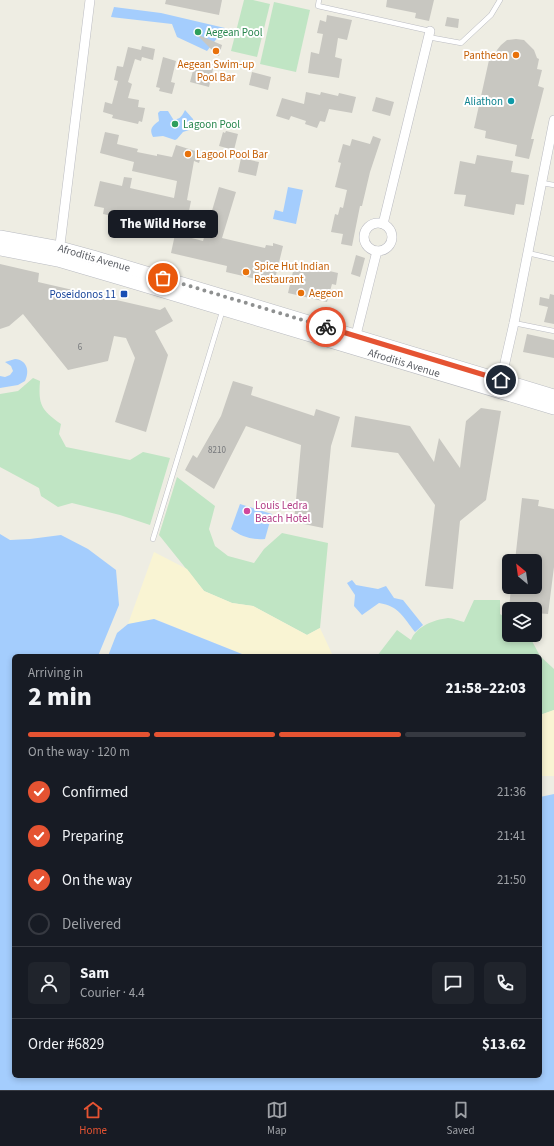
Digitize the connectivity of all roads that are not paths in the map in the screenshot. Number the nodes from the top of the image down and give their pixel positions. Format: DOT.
graph roads {
  1 [pos="90,0"];
  2 [pos="319,0"];
  3 [pos="500,0"];
  4 [pos="429,34"];
  5 [pos="554,120"];
  6 [pos="553,131"];
  7 [pos="542,183"];
  8 [pos="554,185"];
  9 [pos="382,224"];
  10 [pos="0,237"];
  11 [pos="0,249"];
  12 [pos="377,251"];
  13 [pos="528,253"];
  14 [pos="59,254"];
  15 [pos="554,259"];
  16 [pos="224,308"];
  17 [pos="514,323"];
  18 [pos="554,331"];
  19 [pos="356,335"];
  20 [pos="501,380"];
  21 [pos="554,396"];
  22 [pos="554,408"];
  23 [pos="153,539"];
  1 -- 14 [label="street"];
  2 -- 4 [label="lane"];
  3 -- 4 [label="lane"];
  4 -- 9 [label="street"];
  5 -- 6 [label="street"];
  6 -- 7 [label="street"];
  7 -- 8 [label="lane"];
  7 -- 13 [label="street"];
  9 -- 12 [label="street"];
  9 -- 12 [label="street"];
  10 -- 14 [label="main road, Afroditis Avenue"];
  11 -- 14 [label="main road, Afroditis Avenue"];
  12 -- 19 [label="street"];
  13 -- 15 [label="lane"];
  13 -- 17 [label="street"];
  14 -- 16 [label="main road, Afroditis Avenue"];
  14 -- 19 [label="main road, Afroditis Avenue"];
  16 -- 22 [label="main road, Afroditis Avenue"];
  16 -- 23 [label="lane"];
  17 -- 18 [label="lane"];
  17 -- 20 [label="street"];
  19 -- 20 [label="main road, Afroditis Avenue"];
  20 -- 21 [label="main road, Afroditis Avenue"];
}
